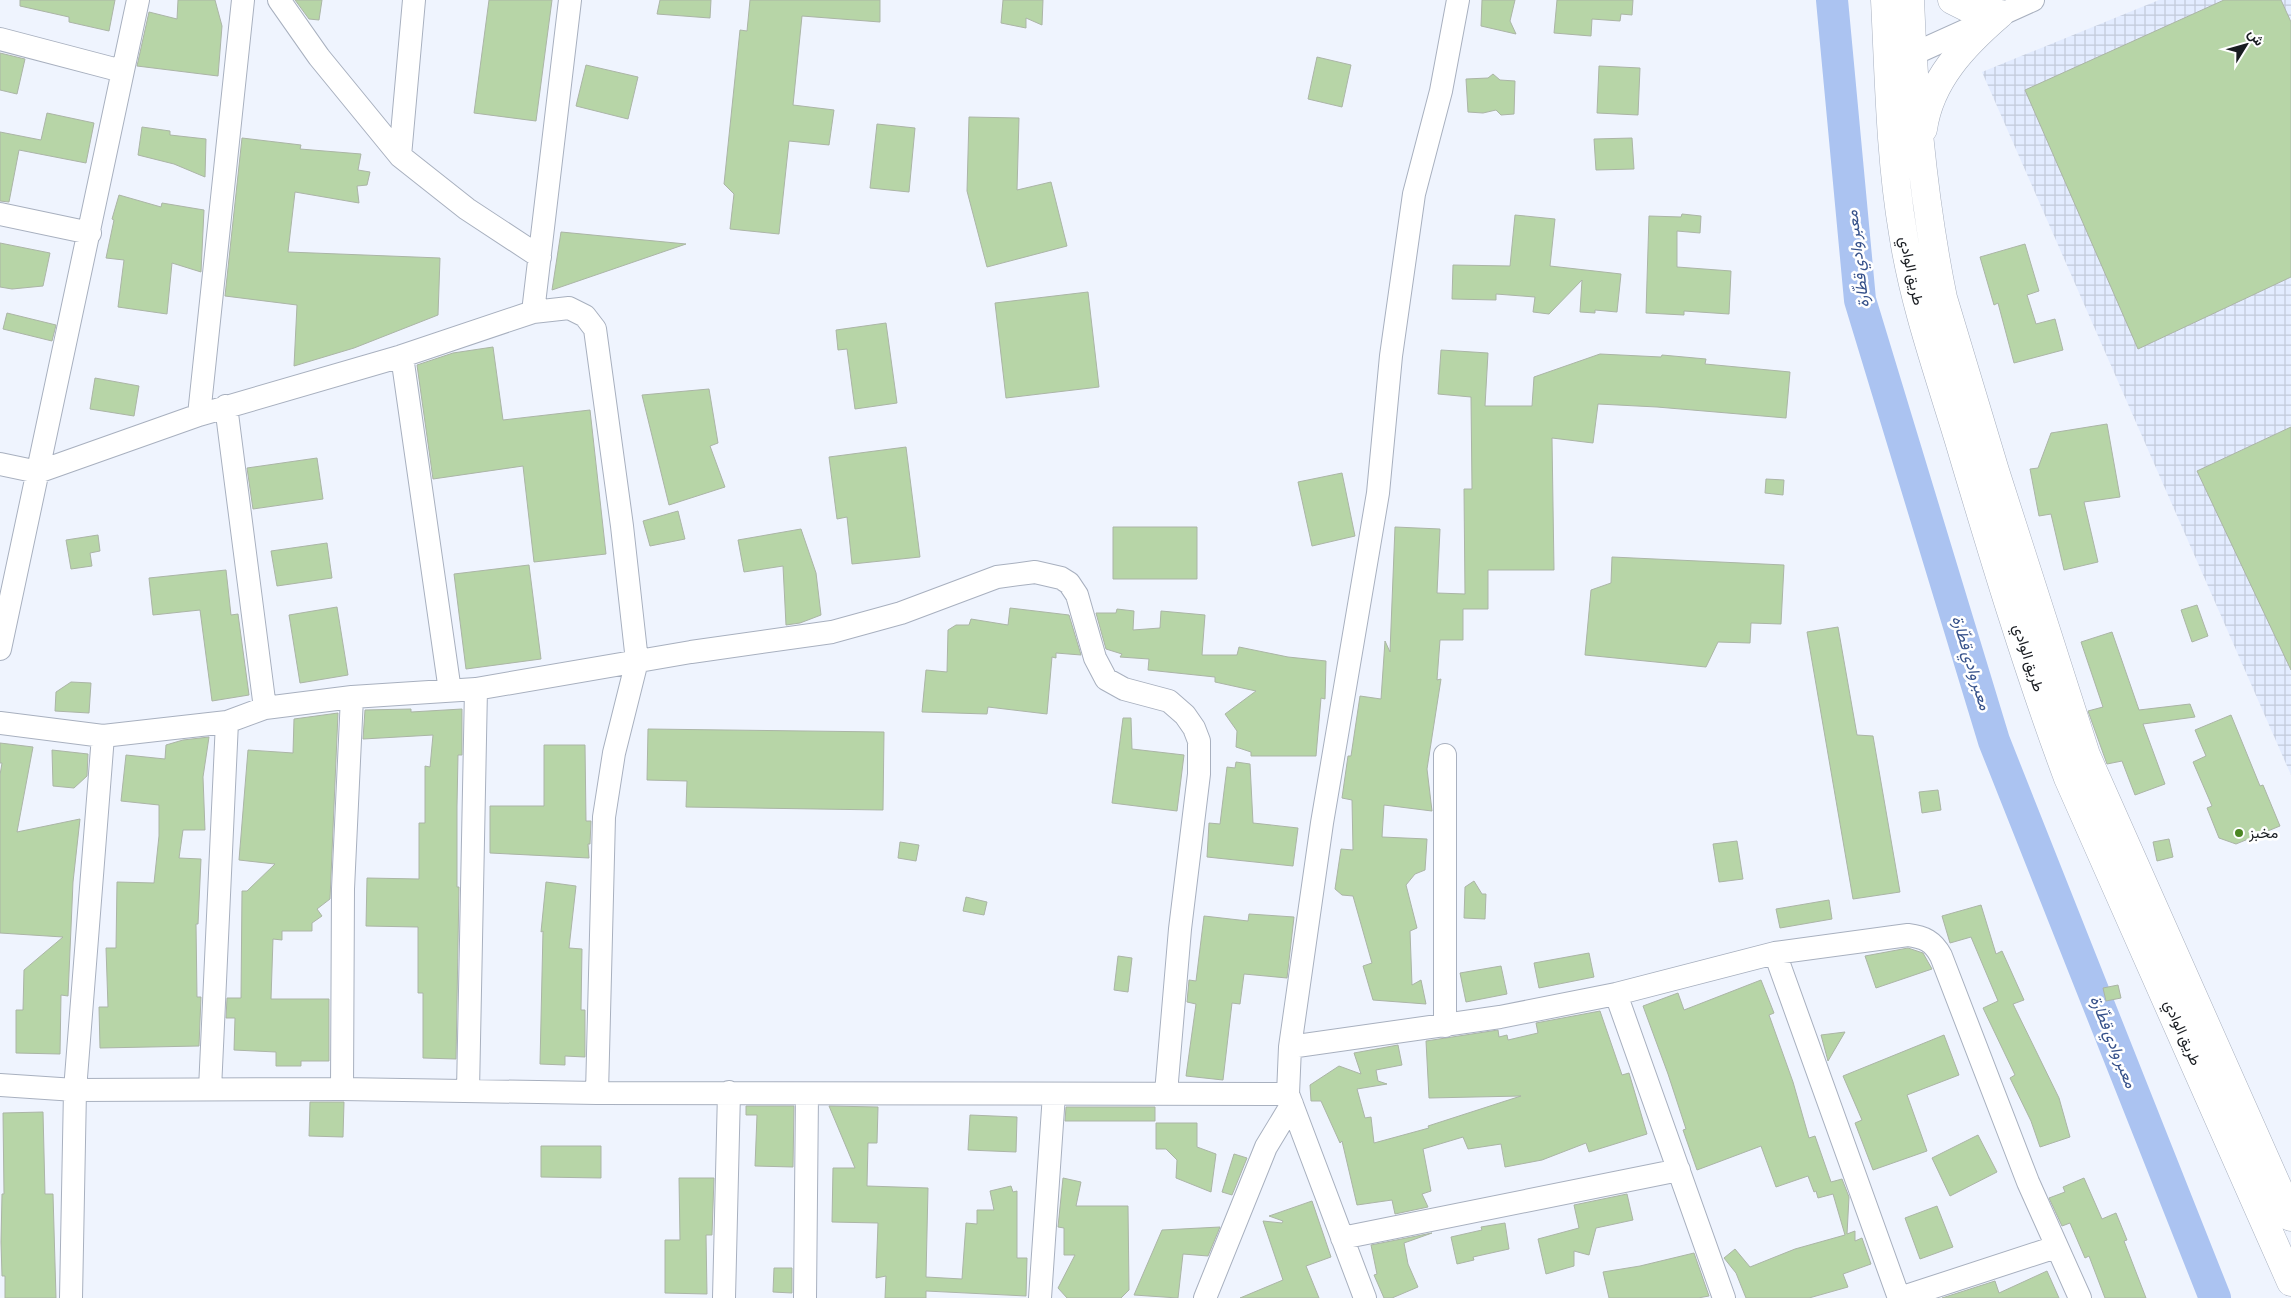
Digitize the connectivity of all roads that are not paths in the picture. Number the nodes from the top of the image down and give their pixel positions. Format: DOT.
graph roads {
  1 [pos="138,0"];
  2 [pos="243,0"];
  3 [pos="279,0"];
  4 [pos="414,0"];
  5 [pos="570,0"];
  6 [pos="1458,0"];
  7 [pos="1885,0"];
  8 [pos="1910,0"];
  9 [pos="1952,0"];
  10 [pos="2033,0"];
  11 [pos="2000,14"];
  12 [pos="0,39"];
  13 [pos="1900,61"];
  14 [pos="122,71"];
  15 [pos="1920,152"];
  16 [pos="400,156"];
  17 [pos="0,214"];
  18 [pos="90,233"];
  19 [pos="540,257"];
  20 [pos="534,312"];
  21 [pos="402,356"];
  22 [pos="226,406"];
  23 [pos="199,415"];
  24 [pos="0,464"];
  25 [pos="38,472"];
  26 [pos="5,596"];
  27 [pos="0,649"];
  28 [pos="637,661"];
  29 [pos="476,689"];
  30 [pos="450,691"];
  31 [pos="352,697"];
  32 [pos="264,708"];
  33 [pos="227,722"];
  34 [pos="0,724"];
  35 [pos="103,736"];
  36 [pos="1445,755"];
  37 [pos="2098,817"];
  38 [pos="1775,953"];
  39 [pos="1616,994"];
  40 [pos="1445,1026"];
  41 [pos="1290,1048"];
  42 [pos="2212,1071"];
  43 [pos="0,1085"];
  44 [pos="210,1089"];
  45 [pos="342,1089"];
  46 [pos="74,1090"];
  47 [pos="468,1091"];
  48 [pos="729,1092"];
  49 [pos="597,1093"];
  50 [pos="1166,1093"];
  51 [pos="807,1094"];
  52 [pos="1054,1094"];
  53 [pos="1290,1099"];
  54 [pos="1679,1170"];
  55 [pos="2291,1217"];
  56 [pos="1342,1238"];
  57 [pos="2056,1247"];
  58 [pos="2288,1268"];
  59 [pos="71,1298"];
  60 [pos="724,1298"];
  61 [pos="805,1298"];
  62 [pos="1040,1298"];
  63 [pos="1206,1298"];
  64 [pos="1365,1298"];
  65 [pos="1724,1298"];
  66 [pos="1899,1298"];
  67 [pos="2080,1298"];
  1 -- 14 [label="street"];
  2 -- 23 [label="street"];
  3 -- 16 [label="street"];
  4 -- 16 [label="street"];
  5 -- 19 [label="street"];
  6 -- 41 [label="street"];
  7 -- 13 [label="main road, طريق الوادي"];
  8 -- 13 [label="main road, طريق الوادي"];
  9 -- 11 [label="main road"];
  10 -- 11 [label="street"];
  11 -- 13 [label="street"];
  11 -- 15 [label="main road"];
  12 -- 14 [label="street"];
  13 -- 15 [label="main road, طريق الوادي"];
  13 -- 37 [label="main road, طريق الوادي"];
  14 -- 18 [label="street"];
  15 -- 37 [label="main road, طريق الوادي"];
  16 -- 19 [label="street"];
  17 -- 18 [label="street"];
  18 -- 25 [label="street"];
  19 -- 20 [label="street"];
  20 -- 21 [label="street"];
  20 -- 28 [label="street"];
  21 -- 22 [label="street"];
  21 -- 30 [label="street"];
  22 -- 23 [label="street"];
  22 -- 32 [label="street"];
  23 -- 25 [label="street"];
  24 -- 25 [label="street"];
  25 -- 26 [label="street"];
  26 -- 27 [label="street"];
  28 -- 29 [label="street"];
  28 -- 49 [label="street"];
  28 -- 50 [label="street"];
  29 -- 30 [label="street"];
  29 -- 47 [label="street"];
  30 -- 31 [label="street"];
  31 -- 32 [label="street"];
  31 -- 45 [label="street"];
  32 -- 33 [label="street"];
  33 -- 35 [label="street"];
  33 -- 44 [label="street"];
  34 -- 35 [label="street"];
  35 -- 46 [label="street"];
  36 -- 40 [label="street"];
  37 -- 42 [label="main road, طريق الوادي"];
  38 -- 39 [label="street"];
  38 -- 57 [label="street"];
  38 -- 66 [label="street"];
  39 -- 40 [label="street"];
  39 -- 54 [label="street"];
  40 -- 41 [label="street"];
  41 -- 53 [label="street"];
  42 -- 55 [label="main road, طريق الوادي"];
  42 -- 58 [label="main road, طريق الوادي"];
  43 -- 46 [label="street"];
  44 -- 45 [label="street"];
  44 -- 46 [label="street"];
  45 -- 47 [label="street"];
  46 -- 59 [label="street"];
  47 -- 49 [label="street"];
  48 -- 49 [label="street"];
  48 -- 51 [label="street"];
  48 -- 60 [label="street"];
  50 -- 52 [label="street"];
  50 -- 53 [label="street"];
  51 -- 52 [label="street"];
  51 -- 61 [label="street"];
  52 -- 62 [label="street"];
  53 -- 56 [label="street"];
  53 -- 63 [label="street"];
  54 -- 56 [label="street"];
  54 -- 65 [label="street"];
  56 -- 64 [label="street"];
  57 -- 66 [label="street"];
  57 -- 67 [label="street"];
}
